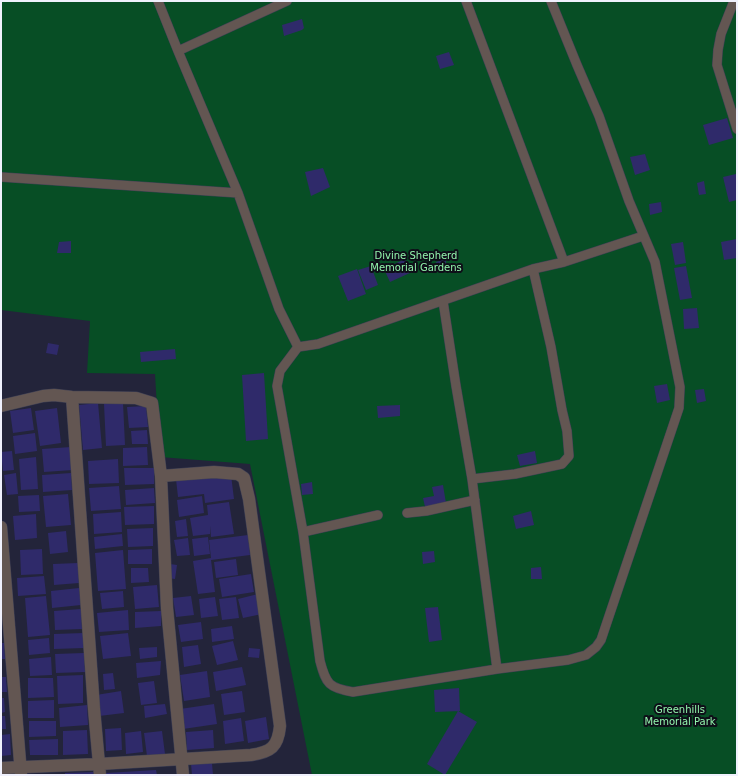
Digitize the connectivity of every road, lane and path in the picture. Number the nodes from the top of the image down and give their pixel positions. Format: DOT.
graph roads {
  1 [pos="158,1"];
  2 [pos="287,1"];
  3 [pos="466,1"];
  4 [pos="551,1"];
  5 [pos="734,1"];
  6 [pos="178,51"];
  7 [pos="737,129"];
  8 [pos="1,177"];
  9 [pos="238,193"];
  10 [pos="643,236"];
  11 [pos="564,262"];
  12 [pos="533,269"];
  13 [pos="443,301"];
  14 [pos="298,347"];
  15 [pos="72,397"];
  16 [pos="1,406"];
  17 [pos="161,476"];
  18 [pos="472,478"];
  19 [pos="475,500"];
  20 [pos="407,513"];
  21 [pos="378,515"];
  22 [pos="1,528"];
  23 [pos="303,532"];
  24 [pos="3,566"];
  25 [pos="497,669"];
  26 [pos="182,758"];
  27 [pos="1,768"];
  28 [pos="99,770"];
  29 [pos="21,771"];
  30 [pos="183,775"];
  1 -- 6 [label="lane"];
  2 -- 6 [label="lane"];
  3 -- 11 [label="lane"];
  4 -- 10 [label="lane"];
  5 -- 7 [label="lane"];
  6 -- 9 [label="lane"];
  8 -- 9 [label="lane"];
  9 -- 14 [label="lane"];
  10 -- 11 [label="lane"];
  10 -- 25 [label="lane"];
  11 -- 12 [label="lane"];
  12 -- 13 [label="lane"];
  12 -- 18 [label="lane"];
  13 -- 14 [label="lane"];
  13 -- 18 [label="lane"];
  14 -- 23 [label="lane"];
  15 -- 16 [label="street"];
  15 -- 17 [label="street"];
  15 -- 28 [label="street"];
  17 -- 26 [label="street"];
  17 -- 26 [label="street"];
  18 -- 19 [label="lane"];
  19 -- 20 [label="lane"];
  19 -- 25 [label="lane"];
  21 -- 23 [label="lane"];
  22 -- 24 [label="street"];
  23 -- 25 [label="lane"];
  24 -- 29 [label="street"];
  26 -- 28 [label="street"];
  26 -- 30 [label="street"];
  27 -- 29 [label="street"];
  28 -- 29 [label="street"];
}
